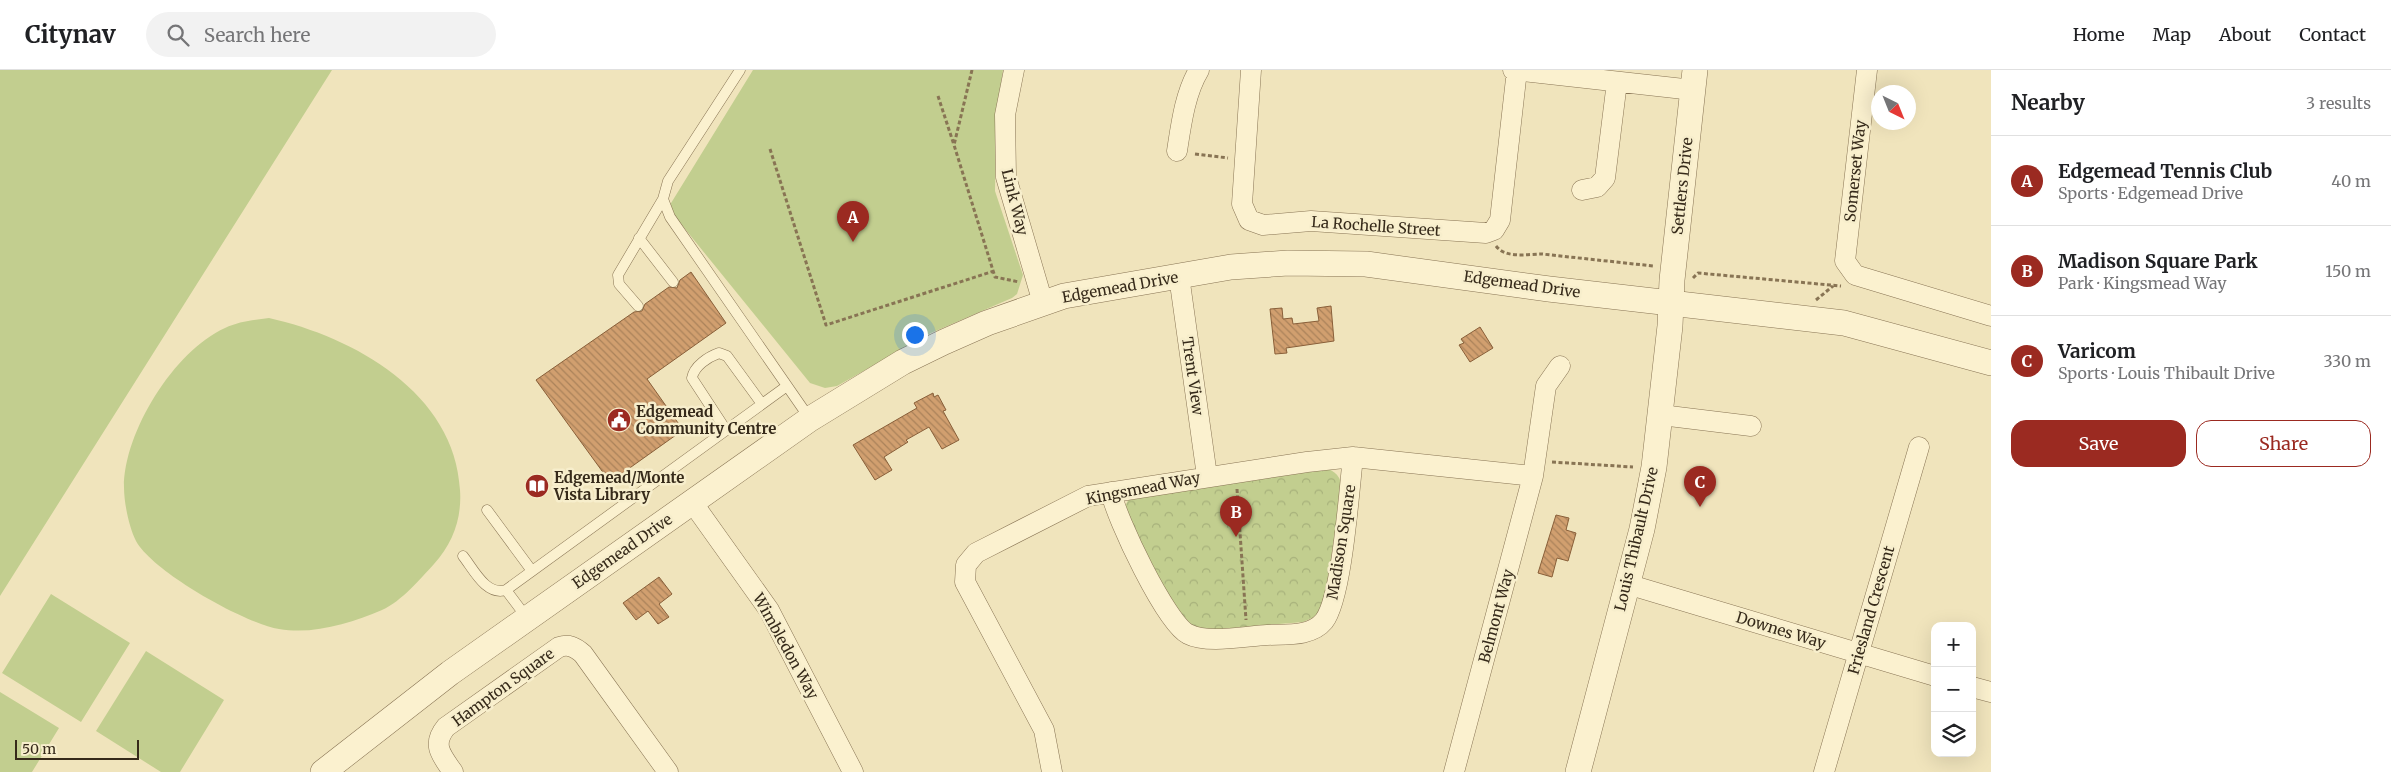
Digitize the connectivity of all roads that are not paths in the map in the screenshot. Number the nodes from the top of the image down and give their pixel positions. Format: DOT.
graph roads {
  1 [pos="740,70"];
  2 [pos="1014,70"];
  3 [pos="1199,70"];
  4 [pos="1250,70"];
  5 [pos="1513,70"];
  6 [pos="1517,70"];
  7 [pos="1867,70"];
  8 [pos="1694,80"];
  9 [pos="1618,82"];
  10 [pos="1177,151"];
  11 [pos="1582,190"];
  12 [pos="663,199"];
  13 [pos="639,238"];
  14 [pos="1179,276"];
  15 [pos="672,282"];
  16 [pos="1670,301"];
  17 [pos="1043,303"];
  18 [pos="638,306"];
  19 [pos="1991,316"];
  20 [pos="1991,363"];
  21 [pos="1560,366"];
  22 [pos="787,386"];
  23 [pos="762,404"];
  24 [pos="1661,416"];
  25 [pos="810,419"];
  26 [pos="1751,426"];
  27 [pos="726,430"];
  28 [pos="1919,447"];
  29 [pos="1353,457"];
  30 [pos="1535,468"];
  31 [pos="1207,476"];
  32 [pos="1111,492"];
  33 [pos="692,502"];
  34 [pos="488,510"];
  35 [pos="463,556"];
  36 [pos="532,571"];
  37 [pos="1627,584"];
  38 [pos="506,590"];
  39 [pos="527,618"];
  40 [pos="1858,653"];
  41 [pos="1931,675"];
  42 [pos="1976,688"];
  43 [pos="1991,692"];
  44 [pos="323,772"];
  45 [pos="453,772"];
  46 [pos="668,772"];
  47 [pos="853,772"];
  48 [pos="1052,772"];
  49 [pos="1454,772"];
  50 [pos="1578,772"];
  51 [pos="1824,772"];
  1 -- 12 [label="lane"];
  2 -- 17 [label="street, Link Way"];
  3 -- 10 [label="street"];
  4 -- 6 [label="street, La Rochelle Street"];
  5 -- 6 [label="street"];
  6 -- 9 [label="street"];
  7 -- 19 [label="street, Somerset Way"];
  8 -- 9 [label="street"];
  8 -- 16 [label="street, Settlers Drive"];
  9 -- 11 [label="street"];
  12 -- 13 [label="lane"];
  12 -- 22 [label="lane"];
  13 -- 15 [label="lane"];
  13 -- 18 [label="lane"];
  14 -- 16 [label="street, Edgemead Drive"];
  14 -- 17 [label="street, Edgemead Drive"];
  14 -- 31 [label="street, Trent View"];
  16 -- 20 [label="street, Edgemead Drive"];
  16 -- 24 [label="street, Louis Thibault Drive"];
  17 -- 25 [label="street, Edgemead Drive"];
  21 -- 30 [label="street, Belmont Way"];
  22 -- 23 [label="lane"];
  22 -- 25 [label="lane"];
  23 -- 27 [label="lane"];
  23 -- 27 [label="lane"];
  24 -- 26 [label="street"];
  24 -- 37 [label="street, Louis Thibault Drive"];
  25 -- 33 [label="street, Edgemead Drive"];
  27 -- 36 [label="lane"];
  28 -- 40 [label="street, Friesland Crescent"];
  29 -- 30 [label="street, Kingsmead Way"];
  29 -- 31 [label="street, Kingsmead Way"];
  29 -- 32 [label="street, Madison Square"];
  30 -- 49 [label="street, Belmont Way"];
  31 -- 32 [label="street, Kingsmead Way"];
  32 -- 48 [label="street, Kingsmead Way"];
  33 -- 39 [label="street, Edgemead Drive"];
  33 -- 47 [label="street, Wimbledon Way"];
  34 -- 36 [label="lane"];
  35 -- 38 [label="lane"];
  36 -- 38 [label="lane"];
  37 -- 40 [label="street, Downes Way"];
  37 -- 50 [label="street, Louis Thibault Drive"];
  38 -- 39 [label="lane"];
  39 -- 44 [label="street, Edgemead Drive"];
  40 -- 41 [label="street, Downes Way"];
  40 -- 51 [label="street, Friesland Crescent"];
  42 -- 43 [label="street"];
  45 -- 46 [label="street, Hampton Square"];
}
